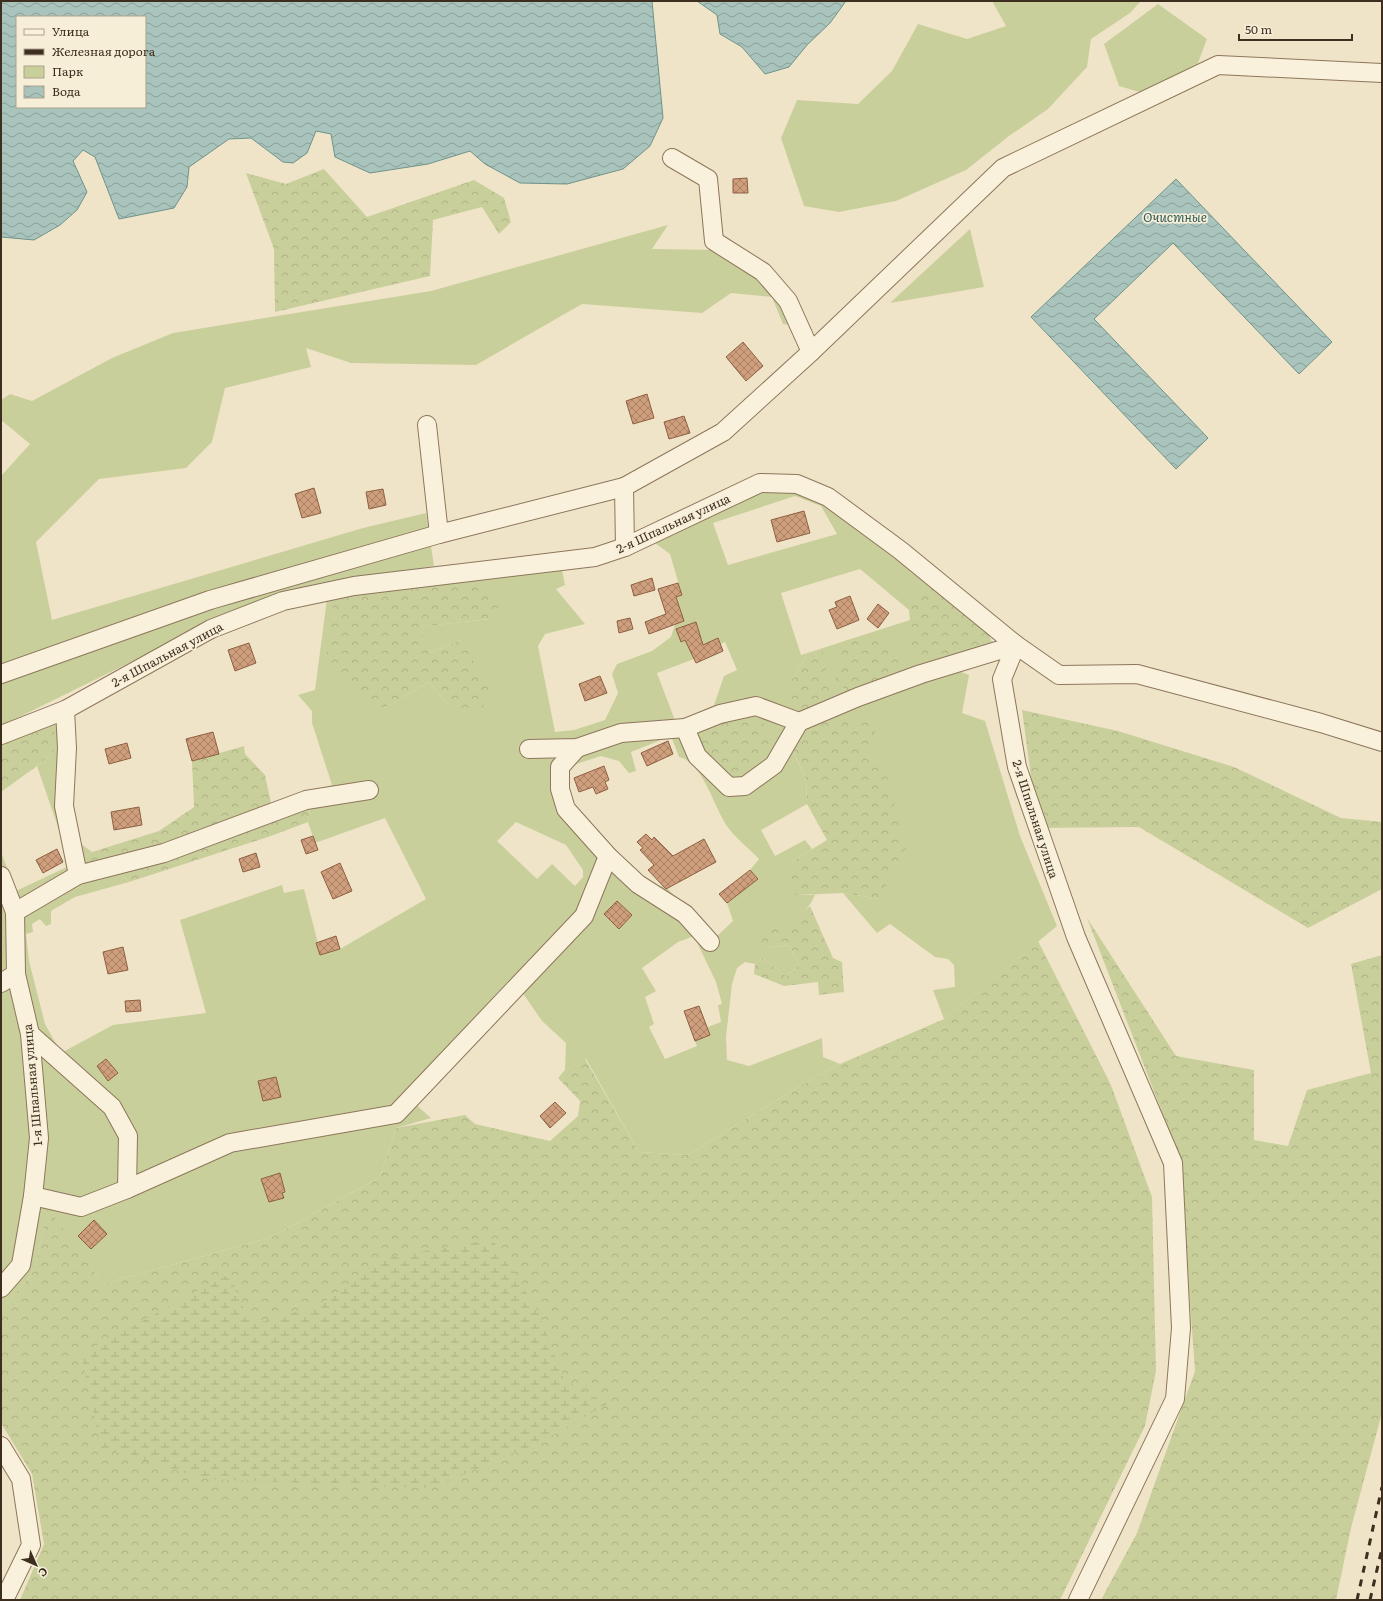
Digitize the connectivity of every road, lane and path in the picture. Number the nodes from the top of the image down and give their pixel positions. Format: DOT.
graph roads {
  1 [pos="1382,73"];
  2 [pos="672,158"];
  3 [pos="811,352"];
  4 [pos="427,425"];
  5 [pos="624,487"];
  6 [pos="438,534"];
  7 [pos="625,547"];
  8 [pos="1016,645"];
  9 [pos="1,674"];
  10 [pos="65,710"];
  11 [pos="799,722"];
  12 [pos="684,728"];
  13 [pos="1,735"];
  14 [pos="1382,742"];
  15 [pos="577,748"];
  16 [pos="529,749"];
  17 [pos="369,790"];
  18 [pos="608,856"];
  19 [pos="78,875"];
  20 [pos="1,876"];
  21 [pos="15,912"];
  22 [pos="710,942"];
  23 [pos="16,974"];
  24 [pos="1,983"];
  25 [pos="30,1034"];
  26 [pos="127,1189"];
  27 [pos="33,1196"];
  28 [pos="1,1288"];
  29 [pos="1,1446"];
  30 [pos="4,1600"];
  31 [pos="1078,1600"];
  1 -- 3 [label="street"];
  2 -- 3 [label="street"];
  3 -- 5 [label="street"];
  4 -- 6 [label="street"];
  5 -- 6 [label="street"];
  5 -- 7 [label="street"];
  6 -- 9 [label="street"];
  7 -- 8 [label="street, 2-я Шпальная улица"];
  7 -- 10 [label="street, 2-я Шпальная улица"];
  8 -- 11 [label="street"];
  8 -- 14 [label="street"];
  8 -- 31 [label="street, 2-я Шпальная улица"];
  10 -- 13 [label="street, 2-я Шпальная улица"];
  10 -- 19 [label="street"];
  11 -- 12 [label="street"];
  11 -- 12 [label="street"];
  12 -- 15 [label="street"];
  15 -- 16 [label="street"];
  15 -- 18 [label="street"];
  17 -- 19 [label="street"];
  18 -- 22 [label="street"];
  18 -- 26 [label="street"];
  19 -- 21 [label="street"];
  20 -- 21 [label="street, 1-я Шпальная улица"];
  21 -- 23 [label="street, 1-я Шпальная улица"];
  23 -- 24 [label="street"];
  23 -- 25 [label="street, 1-я Шпальная улица"];
  25 -- 26 [label="street"];
  25 -- 27 [label="street, 1-я Шпальная улица"];
  26 -- 27 [label="street"];
  27 -- 28 [label="street, 1-я Шпальная улица"];
  29 -- 30 [label="street"];
}
